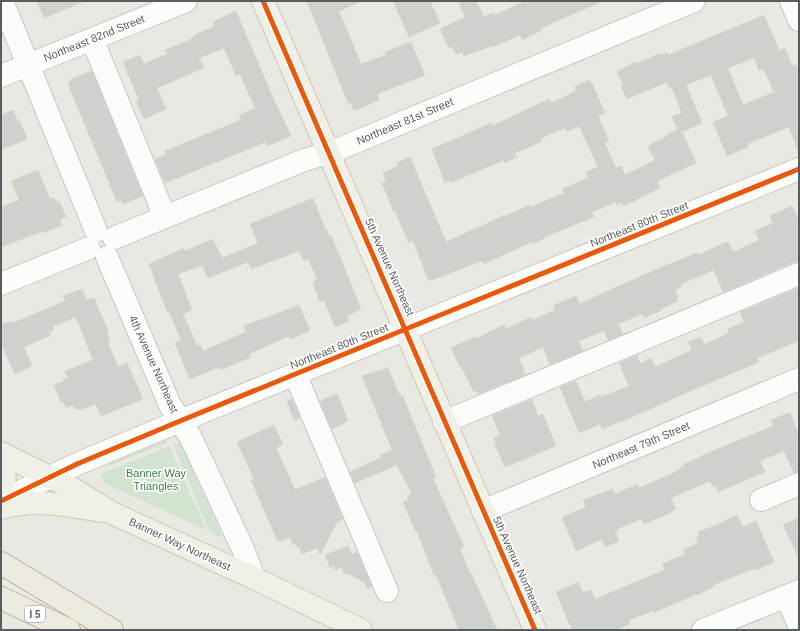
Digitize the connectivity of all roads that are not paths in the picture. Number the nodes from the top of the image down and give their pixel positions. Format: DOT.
graph roads {
  1 [pos="2,1"];
  2 [pos="186,1"];
  3 [pos="263,1"];
  4 [pos="694,1"];
  5 [pos="791,1"];
  6 [pos="799,20"];
  7 [pos="92,39"];
  8 [pos="29,64"];
  9 [pos="1,76"];
  10 [pos="329,153"];
  11 [pos="799,169"];
  12 [pos="165,217"];
  13 [pos="101,244"];
  14 [pos="799,274"];
  15 [pos="1,284"];
  16 [pos="406,329"];
  17 [pos="295,374"];
  18 [pos="799,379"];
  19 [pos="180,421"];
  20 [pos="444,422"];
  21 [pos="1,453"];
  22 [pos="1,462"];
  23 [pos="52,477"];
  24 [pos="799,484"];
  25 [pos="1,491"];
  26 [pos="761,500"];
  27 [pos="1,501"];
  28 [pos="1,508"];
  29 [pos="483,511"];
  30 [pos="112,513"];
  31 [pos="1,563"];
  32 [pos="254,578"];
  33 [pos="388,591"];
  34 [pos="793,593"];
  35 [pos="1,598"];
  36 [pos="799,625"];
  37 [pos="68,630"];
  38 [pos="112,630"];
  39 [pos="361,630"];
  40 [pos="535,630"];
  41 [pos="703,630"];
  1 -- 8 [label="street, 4th Avenue Northeast"];
  2 -- 7 [label="street, Northeast 82nd Street"];
  3 -- 10 [label="main road, 5th Avenue Northeast"];
  4 -- 10 [label="street, Northeast 81st Street"];
  5 -- 6 [label="street"];
  7 -- 8 [label="street, Northeast 82nd Street"];
  7 -- 12 [label="street"];
  8 -- 9 [label="street, Northeast 82nd Street"];
  8 -- 13 [label="street, 4th Avenue Northeast"];
  10 -- 12 [label="street, Northeast 81st Street"];
  10 -- 16 [label="main road, 5th Avenue Northeast"];
  11 -- 16 [label="street, Northeast 80th Street"];
  12 -- 13 [label="street, Northeast 81st Street"];
  13 -- 15 [label="street, Northeast 81st Street"];
  13 -- 19 [label="street, 4th Avenue Northeast"];
  14 -- 20 [label="street"];
  16 -- 17 [label="street, Northeast 80th Street"];
  16 -- 20 [label="main road, 5th Avenue Northeast"];
  17 -- 19 [label="street, Northeast 80th Street"];
  17 -- 33 [label="street"];
  18 -- 29 [label="street, Northeast 79th Street"];
  19 -- 23 [label="street, Northeast 80th Street"];
  19 -- 32 [label="street, 4th Avenue Northeast"];
  20 -- 29 [label="main road, 5th Avenue Northeast"];
  21 -- 23 [label="main road, Banner Way Northeast"];
  22 -- 25 [label="main road"];
  23 -- 27 [label="street, Northeast 80th Street"];
  23 -- 30 [label="main road, Banner Way Northeast"];
  24 -- 26 [label="street"];
  28 -- 30 [label="main road"];
  29 -- 40 [label="main road, 5th Avenue Northeast"];
  30 -- 32 [label="main road, Banner Way Northeast"];
  31 -- 38 [label="highway"];
  32 -- 39 [label="main road, Banner Way Northeast"];
  34 -- 36 [label="street"];
  34 -- 41 [label="street"];
  35 -- 37 [label="highway, I 5"];
}
